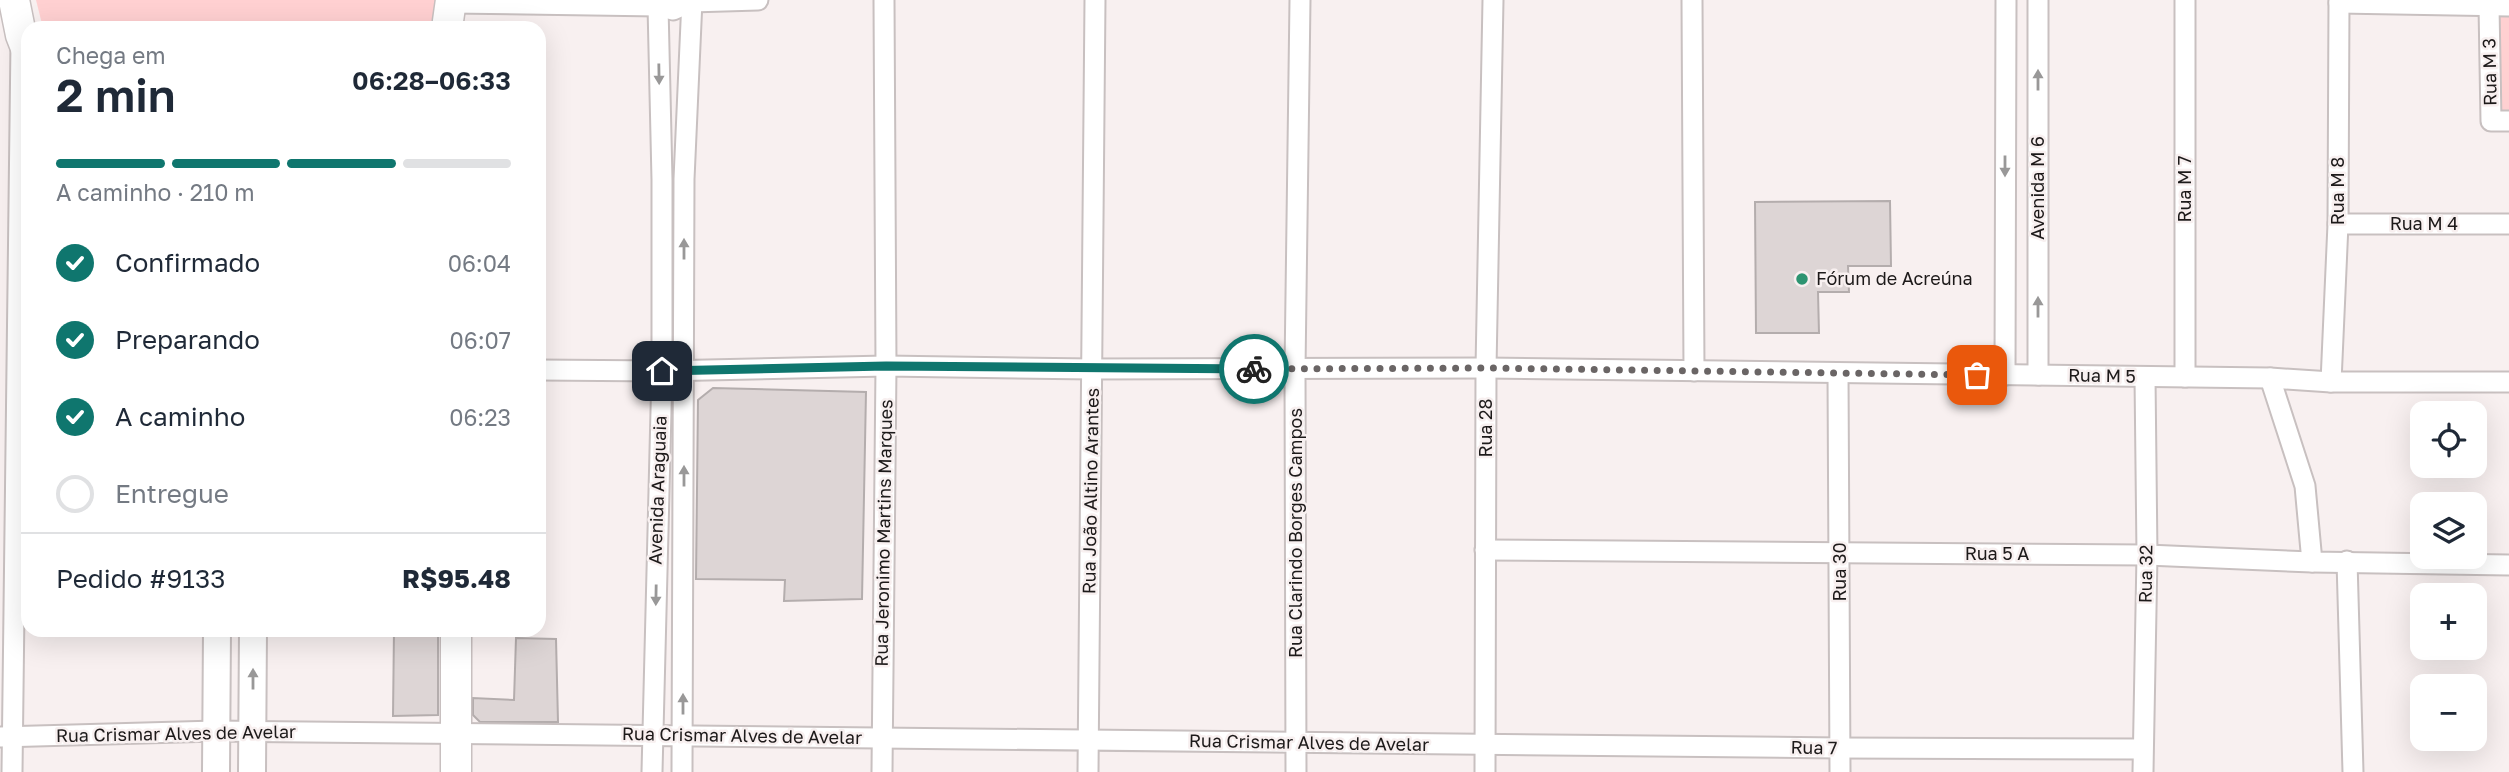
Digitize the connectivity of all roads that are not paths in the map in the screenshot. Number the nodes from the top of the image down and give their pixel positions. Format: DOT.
graph roads {
  1 [pos="14,0"];
  2 [pos="758,0"];
  3 [pos="884,0"];
  4 [pos="1095,0"];
  5 [pos="1300,0"];
  6 [pos="1493,0"];
  7 [pos="1692,0"];
  8 [pos="2006,0"];
  9 [pos="2038,0"];
  10 [pos="2185,0"];
  11 [pos="692,1"];
  12 [pos="2339,1"];
  13 [pos="655,3"];
  14 [pos="2499,6"];
  15 [pos="450,10"];
  16 [pos="21,31"];
  17 [pos="2509,121"];
  18 [pos="21,141"];
  19 [pos="662,180"];
  20 [pos="684,180"];
  21 [pos="2338,224"];
  22 [pos="2509,224"];
  23 [pos="14,366"];
  24 [pos="886,366"];
  25 [pos="1486,368"];
  26 [pos="1092,369"];
  27 [pos="1295,369"];
  28 [pos="546,370"];
  29 [pos="684,370"];
  30 [pos="662,371"];
  31 [pos="1694,371"];
  32 [pos="1839,373"];
  33 [pos="2005,375"];
  34 [pos="2038,375"];
  35 [pos="2145,377"];
  36 [pos="2185,377"];
  37 [pos="2270,379"];
  38 [pos="2331,382"];
  39 [pos="2509,382"];
  40 [pos="1485,550"];
  41 [pos="657,551"];
  42 [pos="684,551"];
  43 [pos="1840,553"];
  44 [pos="2147,555"];
  45 [pos="2312,562"];
  46 [pos="2347,562"];
  47 [pos="2509,565"];
  48 [pos="217,637"];
  49 [pos="253,637"];
  50 [pos="456,637"];
  51 [pos="216,731"];
  52 [pos="253,732"];
  53 [pos="455,733"];
  54 [pos="652,734"];
  55 [pos="683,735"];
  56 [pos="6,737"];
  57 [pos="882,738"];
  58 [pos="1088,741"];
  59 [pos="1297,743"];
  60 [pos="1485,745"];
  61 [pos="1840,748"];
  62 [pos="2142,749"];
  63 [pos="12,772"];
  64 [pos="216,772"];
  65 [pos="252,772"];
  66 [pos="456,772"];
  67 [pos="652,772"];
  68 [pos="682,772"];
  69 [pos="882,772"];
  70 [pos="1088,772"];
  71 [pos="1296,772"];
  72 [pos="1485,772"];
  73 [pos="1840,772"];
  74 [pos="2143,772"];
  75 [pos="2353,772"];
  1 -- 16 [label="main road"];
  2 -- 11 [label="street"];
  3 -- 24 [label="street, Rua Jeronimo Martins Marques"];
  4 -- 26 [label="street, Rua João Altino Arantes"];
  5 -- 27 [label="street, Rua Clarindo Borges Campos"];
  6 -- 25 [label="street, Rua 28"];
  7 -- 31 [label="street"];
  8 -- 33 [label="street, Avenida M 6, one-way"];
  34 -- 9 [label="street, Avenida M 6, one-way"];
  10 -- 36 [label="street, Rua M 7"];
  11 -- 13 [label="street"];
  11 -- 20 [label="street, Avenida Araguaia"];
  12 -- 14 [label="street"];
  12 -- 21 [label="street, Rua M 8"];
  13 -- 15 [label="street"];
  13 -- 19 [label="street, Avenida Araguaia, one-way"];
  14 -- 17 [label="street, Rua M 3"];
  18 -- 23 [label="street"];
  19 -- 20 [label="street"];
  19 -- 30 [label="street, Avenida Araguaia"];
  29 -- 20 [label="street, Avenida Araguaia, one-way"];
  21 -- 22 [label="street, Rua M 4"];
  21 -- 38 [label="street, Rua M 8"];
  23 -- 56 [label="street"];
  24 -- 26 [label="street, Rua M 5"];
  24 -- 29 [label="street, Rua M 5"];
  24 -- 57 [label="street, Rua Jeronimo Martins Marques"];
  25 -- 27 [label="street, Rua M 5"];
  25 -- 31 [label="street, Rua M 5"];
  25 -- 40 [label="street, Rua 28"];
  26 -- 27 [label="street, Rua M 5"];
  26 -- 58 [label="street, Rua João Altino Arantes"];
  27 -- 59 [label="street, Rua Clarindo Borges Campos"];
  28 -- 30 [label="street, Rua M 5"];
  29 -- 30 [label="street, Rua M 5"];
  42 -- 29 [label="street, Avenida Araguaia, one-way"];
  30 -- 41 [label="street, Avenida Araguaia"];
  31 -- 32 [label="street, Rua M 5"];
  32 -- 33 [label="street, Rua M 5"];
  32 -- 43 [label="street, Rua 30"];
  33 -- 34 [label="street, Rua M 5"];
  34 -- 35 [label="street, Rua M 5"];
  35 -- 36 [label="street, Rua M 5"];
  35 -- 44 [label="street, Rua 32"];
  36 -- 37 [label="street, Rua M 5"];
  37 -- 38 [label="street, Rua M 5"];
  37 -- 45 [label="street"];
  38 -- 39 [label="street, Rua M 5"];
  40 -- 43 [label="street, Rua 5 A"];
  40 -- 60 [label="street, Rua 28"];
  41 -- 42 [label="street"];
  41 -- 54 [label="street, Avenida Araguaia, one-way"];
  55 -- 42 [label="street, Avenida Araguaia, one-way"];
  43 -- 44 [label="street, Rua 5 A"];
  43 -- 61 [label="street, Rua 30"];
  44 -- 45 [label="street, Rua 5 A"];
  44 -- 62 [label="street, Rua 32"];
  45 -- 46 [label="street, Rua 5 A"];
  46 -- 47 [label="street, Rua 5 A"];
  46 -- 75 [label="street"];
  48 -- 51 [label="street"];
  52 -- 49 [label="street, one-way"];
  50 -- 53 [label="main road"];
  51 -- 52 [label="street, Rua Crismar Alves de Avelar"];
  51 -- 56 [label="street, Rua Crismar Alves de Avelar"];
  51 -- 64 [label="street"];
  52 -- 53 [label="street, Rua Crismar Alves de Avelar"];
  52 -- 65 [label="street"];
  53 -- 54 [label="street, Rua Crismar Alves de Avelar"];
  53 -- 66 [label="main road"];
  54 -- 55 [label="street, Rua Crismar Alves de Avelar"];
  54 -- 67 [label="street, Avenida Araguaia"];
  55 -- 57 [label="street, Rua Crismar Alves de Avelar"];
  55 -- 68 [label="street, Avenida Araguaia"];
  56 -- 63 [label="street"];
  57 -- 58 [label="street, Rua Crismar Alves de Avelar"];
  57 -- 69 [label="street, Rua Jeronimo Martins Marques"];
  58 -- 59 [label="street, Rua Crismar Alves de Avelar"];
  58 -- 70 [label="street, Rua João Altino Arantes"];
  59 -- 60 [label="street, Rua Crismar Alves de Avelar"];
  59 -- 71 [label="street, Rua Clarindo Borges Campos"];
  60 -- 61 [label="street, Rua 7"];
  60 -- 72 [label="street, Rua 28"];
  61 -- 62 [label="street, Rua 7"];
  61 -- 73 [label="street, Rua 30"];
  62 -- 74 [label="street, Rua 32"];
}
